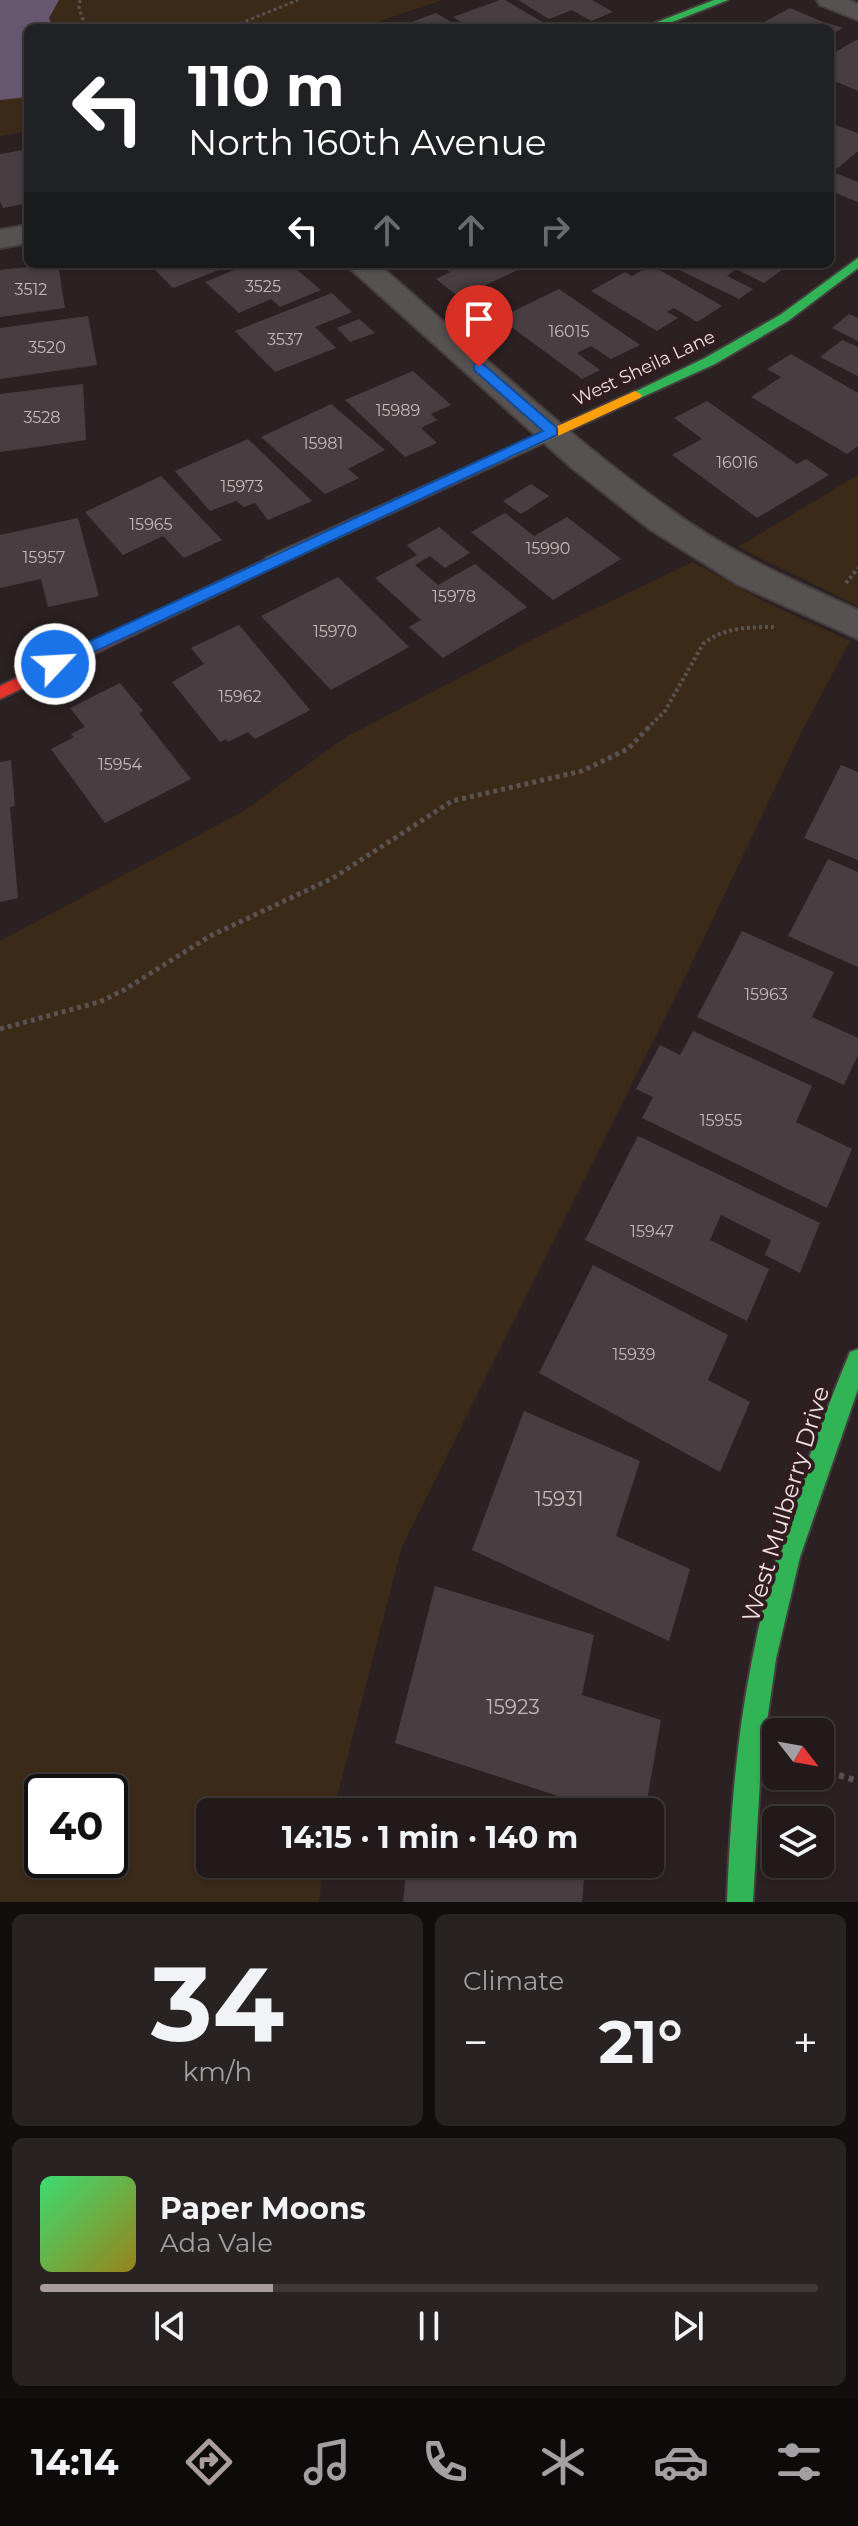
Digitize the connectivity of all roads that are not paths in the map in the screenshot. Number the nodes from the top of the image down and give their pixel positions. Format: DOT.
graph roads {
  1 [pos="723,0"];
  2 [pos="829,0"];
  3 [pos="858,13"];
  4 [pos="658,24"];
  5 [pos="24,235"];
  6 [pos="0,239"];
  7 [pos="858,262"];
  8 [pos="365,268"];
  9 [pos="552,432"];
  10 [pos="858,626"];
  11 [pos="0,693"];
  12 [pos="858,1360"];
  13 [pos="740,1902"];
  1 -- 4 [label="street"];
  2 -- 3 [label="street"];
  5 -- 6 [label="street"];
  7 -- 9 [label="street, West Sheila Lane"];
  8 -- 9 [label="street"];
  9 -- 10 [label="street"];
  9 -- 11 [label="street, West Sheila Lane"];
  12 -- 13 [label="street, West Mulberry Drive"];
}
